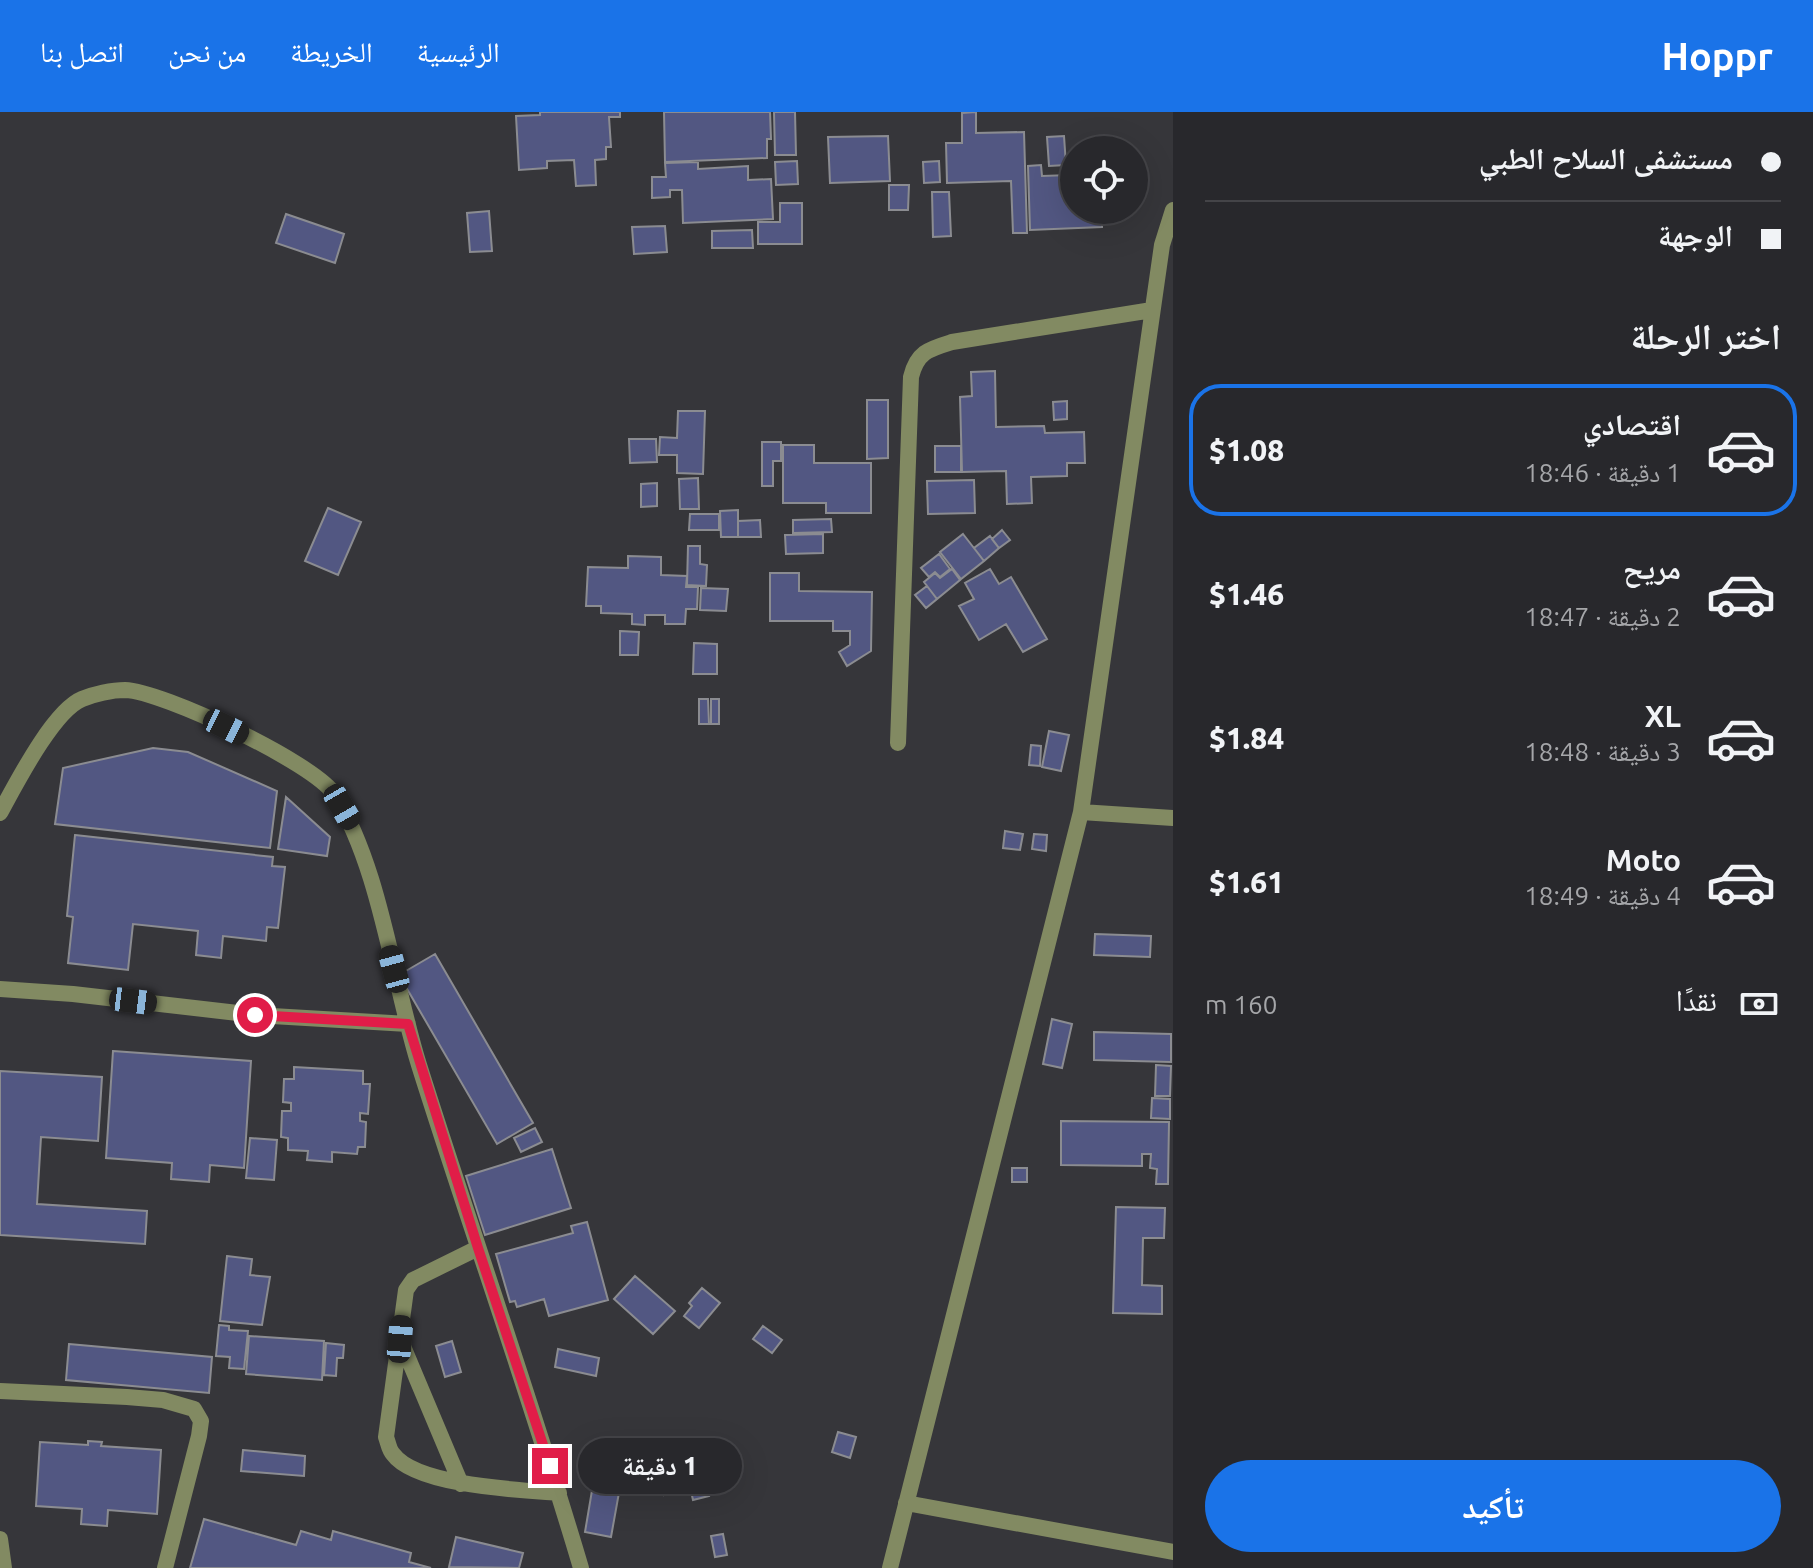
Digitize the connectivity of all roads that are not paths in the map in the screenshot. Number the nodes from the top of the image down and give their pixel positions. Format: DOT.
graph roads {
  1 [pos="1173,210"];
  2 [pos="1152,310"];
  3 [pos="898,743"];
  4 [pos="1081,812"];
  5 [pos="0,813"];
  6 [pos="1173,818"];
  7 [pos="0,989"];
  8 [pos="408,1024"];
  9 [pos="478,1248"];
  10 [pos="400,1339"];
  11 [pos="0,1391"];
  12 [pos="461,1484"];
  13 [pos="559,1493"];
  14 [pos="906,1503"];
  15 [pos="0,1539"];
  16 [pos="1173,1552"];
  17 [pos="1173,1560"];
  18 [pos="4,1568"];
  19 [pos="165,1568"];
  20 [pos="581,1568"];
  21 [pos="890,1568"];
  22 [pos="1170,1568"];
  1 -- 2 [label="street"];
  2 -- 3 [label="street"];
  2 -- 4 [label="street"];
  4 -- 6 [label="street"];
  4 -- 14 [label="street"];
  5 -- 8 [label="street"];
  7 -- 8 [label="street"];
  8 -- 9 [label="street"];
  9 -- 10 [label="street"];
  9 -- 13 [label="street"];
  10 -- 12 [label="street"];
  10 -- 12 [label="street"];
  11 -- 19 [label="street"];
  12 -- 13 [label="street"];
  13 -- 20 [label="street"];
  14 -- 16 [label="street"];
  14 -- 21 [label="street"];
  15 -- 18 [label="street"];
  17 -- 22 [label="street"];
}
